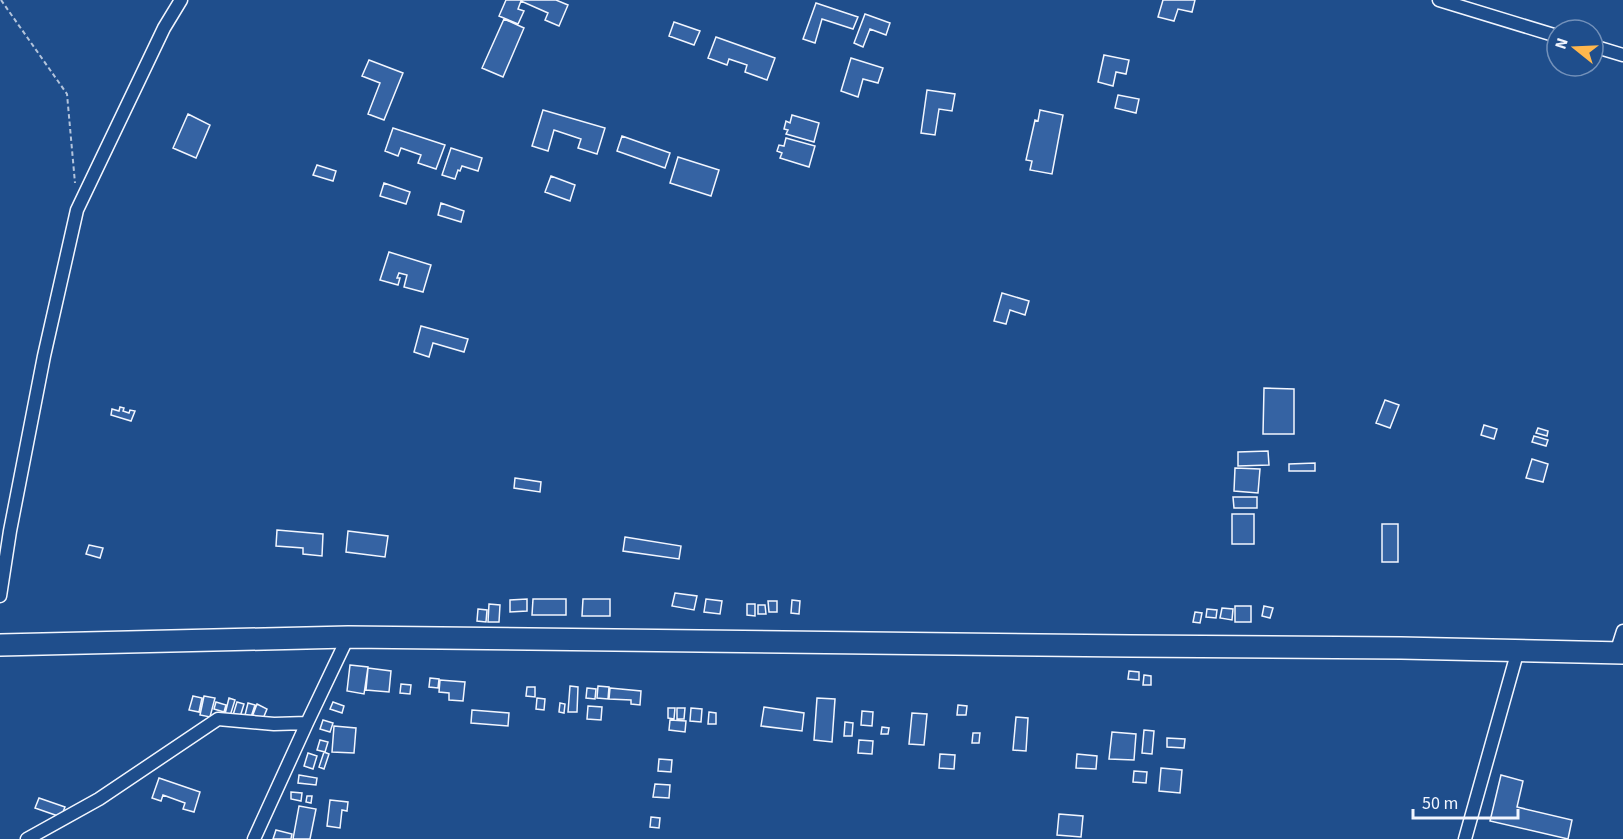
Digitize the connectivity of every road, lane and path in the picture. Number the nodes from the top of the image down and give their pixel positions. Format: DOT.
graph roads {
  1 [pos="1,0"];
  2 [pos="181,0"];
  3 [pos="1439,0"];
  4 [pos="1545,32"];
  5 [pos="1605,50"];
  6 [pos="1623,55"];
  7 [pos="77,210"];
  8 [pos="0,596"];
  9 [pos="1623,631"];
  10 [pos="348,637"];
  11 [pos="0,645"];
  12 [pos="1518,650"];
  13 [pos="1619,652"];
  14 [pos="307,723"];
  15 [pos="27,839"];
  16 [pos="254,839"];
  17 [pos="1465,839"];
  1 -- 7 [label="path"];
  2 -- 7 [label="street"];
  3 -- 4 [label="street"];
  5 -- 6 [label="street"];
  7 -- 8 [label="street"];
  9 -- 13 [label="street"];
  10 -- 11 [label="highway"];
  10 -- 12 [label="highway"];
  10 -- 14 [label="street"];
  12 -- 13 [label="highway"];
  12 -- 17 [label="street"];
  14 -- 15 [label="street"];
  14 -- 16 [label="street"];
}
